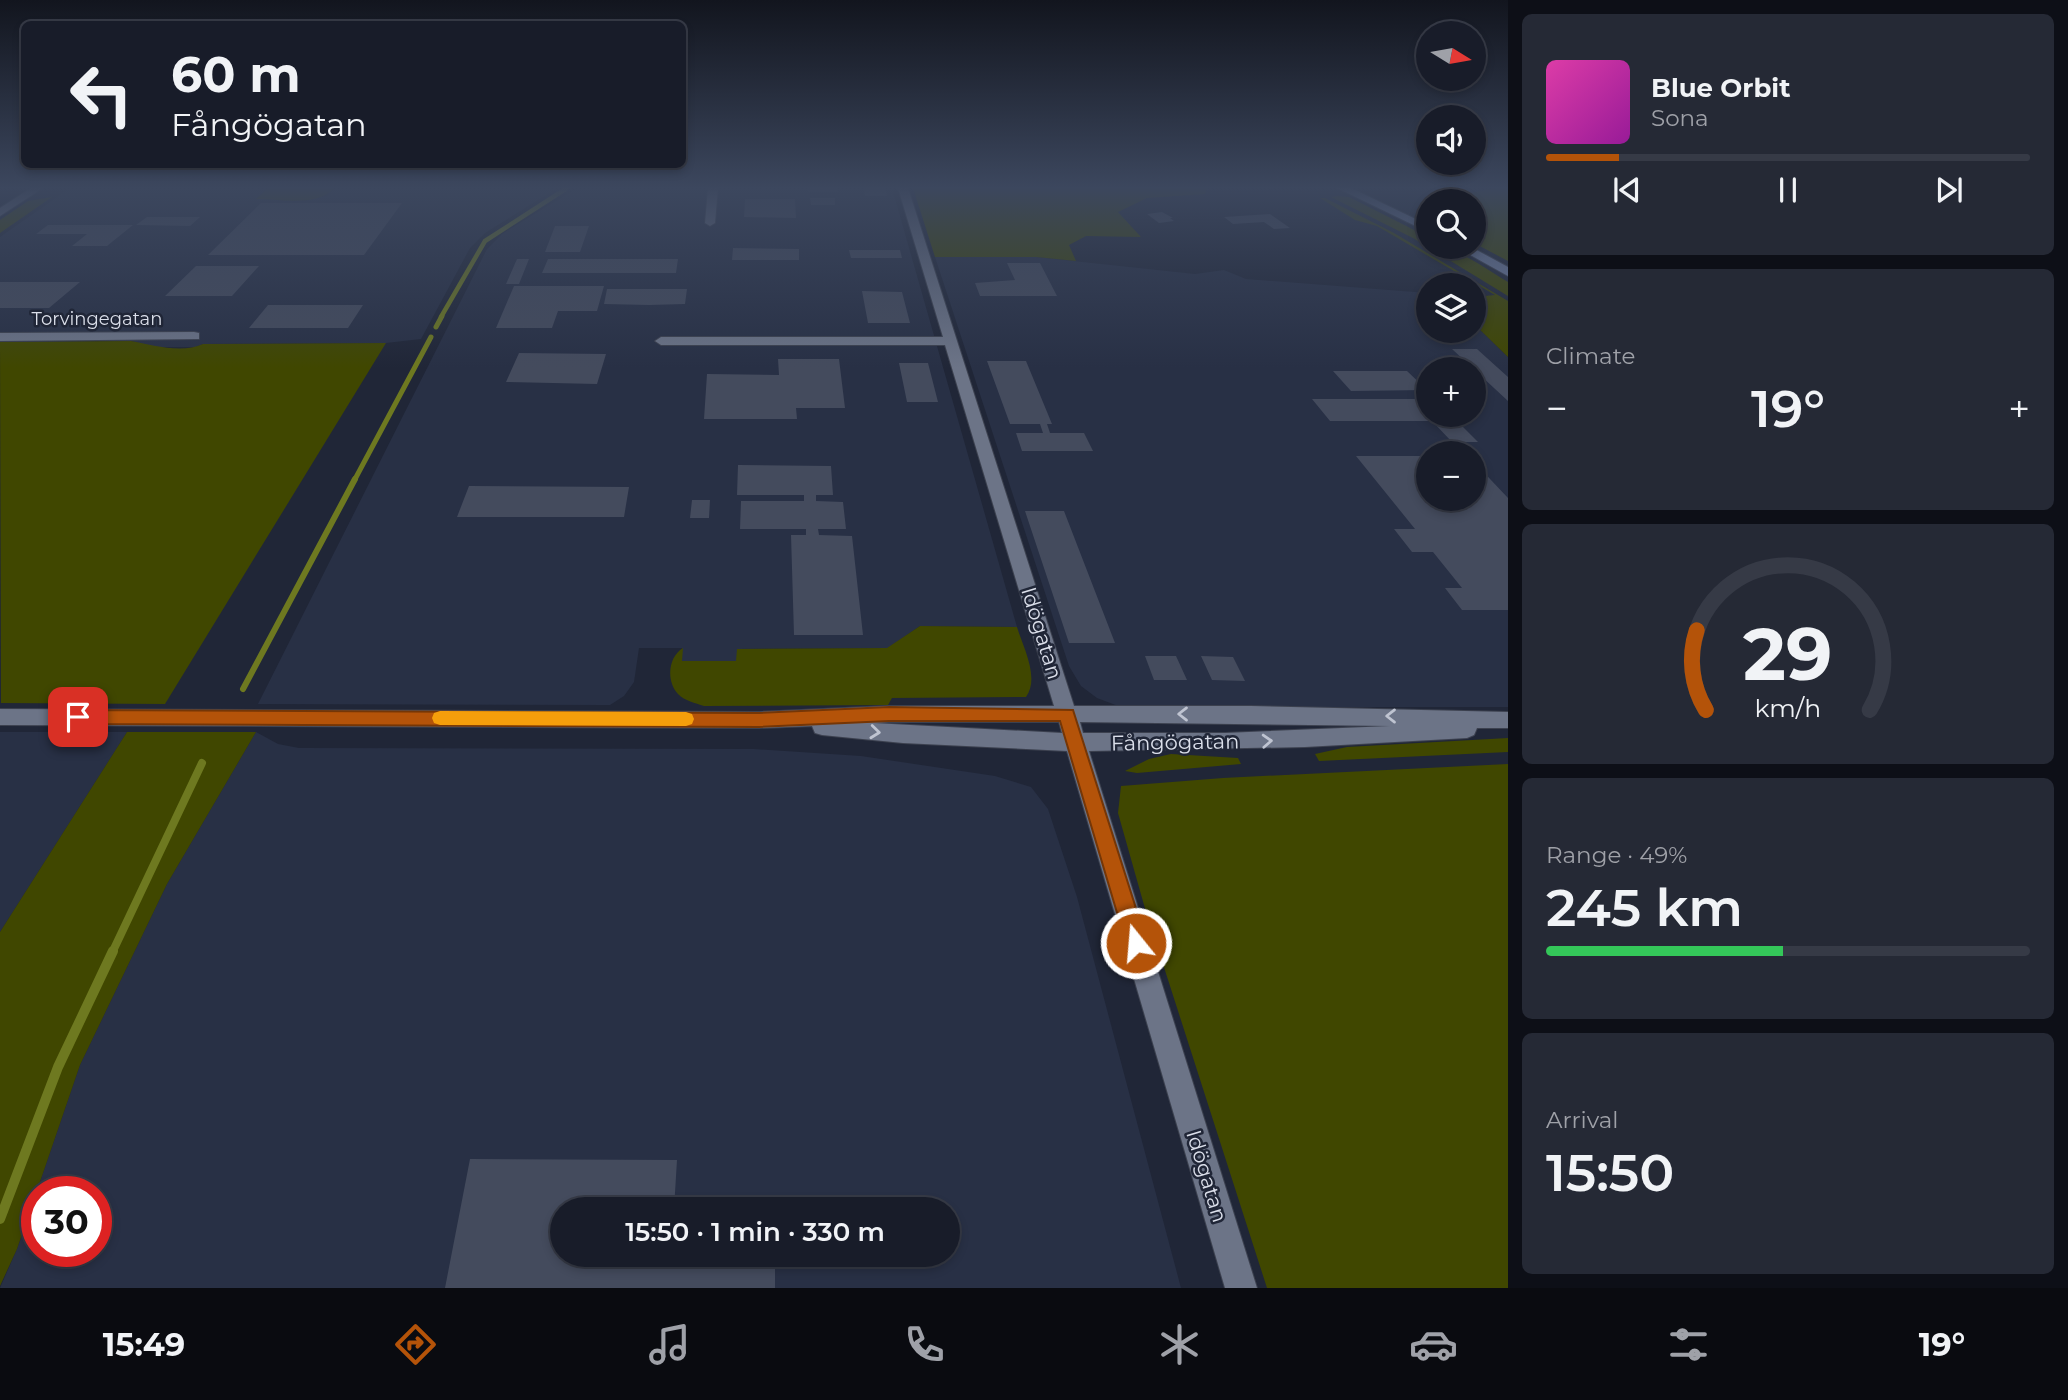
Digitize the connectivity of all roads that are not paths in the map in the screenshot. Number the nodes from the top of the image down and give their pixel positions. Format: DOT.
graph roads {
  1 [pos="922,248"];
  2 [pos="1484,259"];
  3 [pos="1508,273"];
  4 [pos="194,336"];
  5 [pos="0,337"];
  6 [pos="661,341"];
  7 [pos="951,341"];
  8 [pos="1067,715"];
  9 [pos="0,717"];
  10 [pos="759,720"];
  11 [pos="1508,720"];
  12 [pos="1508,726"];
  13 [pos="1076,743"];
  14 [pos="1241,1288"];
  1 -- 7 [label="street, Idögatan"];
  2 -- 3 [label="main road"];
  4 -- 5 [label="street, Torvingegatan"];
  6 -- 7 [label="street"];
  7 -- 8 [label="street, Idögatan"];
  8 -- 10 [label="street, Fångögatan"];
  11 -- 8 [label="street, Fångögatan, one-way"];
  8 -- 13 [label="street, Idögatan"];
  9 -- 10 [label="street, Fångögatan"];
  10 -- 13 [label="street, Fångögatan, one-way"];
  13 -- 12 [label="street, Fångögatan, one-way"];
  13 -- 14 [label="street, Idögatan"];
}
